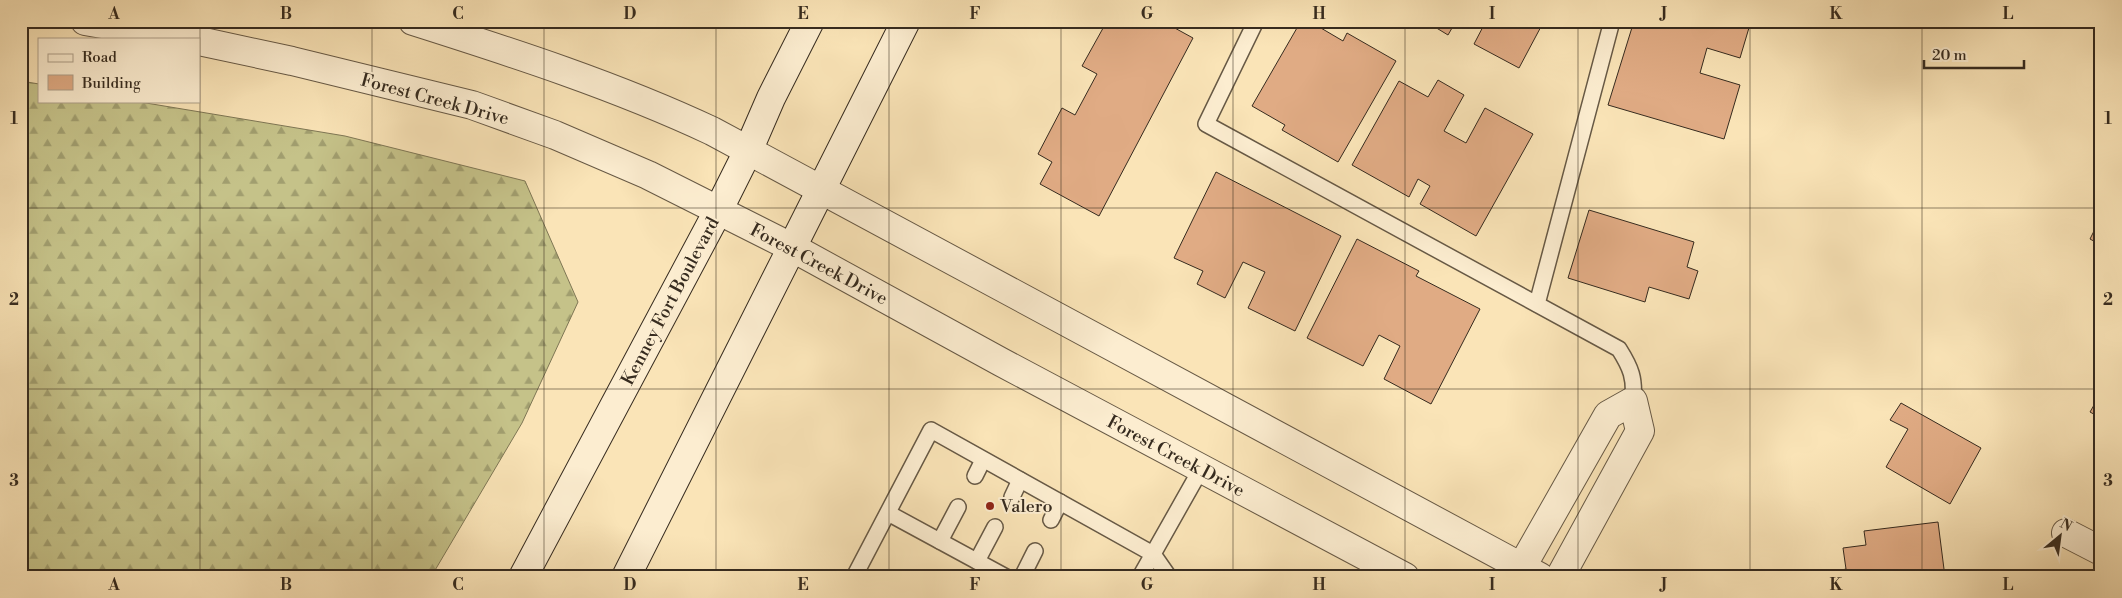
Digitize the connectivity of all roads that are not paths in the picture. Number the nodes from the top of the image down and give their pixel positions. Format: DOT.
graph roads {
  1 [pos="85,21"];
  2 [pos="413,21"];
  3 [pos="810,21"];
  4 [pos="906,21"];
  5 [pos="1256,21"];
  6 [pos="1612,21"];
  7 [pos="181,38"];
  8 [pos="200,42"];
  9 [pos="748,151"];
  10 [pos="822,189"];
  11 [pos="718,211"];
  12 [pos="793,248"];
  13 [pos="1537,304"];
  14 [pos="1634,401"];
  15 [pos="983,460"];
  16 [pos="1201,469"];
  17 [pos="975,476"];
  18 [pos="1020,480"];
  19 [pos="1012,498"];
  20 [pos="1060,502"];
  21 [pos="958,507"];
  22 [pos="888,512"];
  23 [pos="1051,520"];
  24 [pos="995,527"];
  25 [pos="2066,533"];
  26 [pos="940,541"];
  27 [pos="1035,551"];
  28 [pos="2101,551"];
  29 [pos="1153,554"];
  30 [pos="977,561"];
  31 [pos="1526,574"];
  32 [pos="523,577"];
  33 [pos="626,577"];
  34 [pos="854,577"];
  35 [pos="1006,577"];
  36 [pos="1022,577"];
  37 [pos="1140,577"];
  38 [pos="1169,577"];
  39 [pos="1405,577"];
  40 [pos="1560,577"];
  1 -- 7 [label="street, Forest Creek Drive"];
  2 -- 9 [label="street"];
  3 -- 9 [label="street, Kenney Fort Boulevard"];
  4 -- 10 [label="street"];
  5 -- 13 [label="lane"];
  6 -- 13 [label="lane"];
  8 -- 11 [label="street, Forest Creek Drive"];
  9 -- 10 [label="street"];
  9 -- 11 [label="street, Kenney Fort Boulevard"];
  10 -- 12 [label="street"];
  10 -- 31 [label="street"];
  11 -- 12 [label="street, Forest Creek Drive"];
  11 -- 32 [label="street, Kenney Fort Boulevard"];
  12 -- 16 [label="street, Forest Creek Drive"];
  12 -- 33 [label="street"];
  13 -- 14 [label="lane"];
  14 -- 31 [label="street"];
  14 -- 40 [label="street"];
  15 -- 17 [label="lane"];
  15 -- 18 [label="lane"];
  15 -- 22 [label="lane"];
  16 -- 29 [label="lane"];
  16 -- 39 [label="street, Forest Creek Drive"];
  18 -- 19 [label="lane"];
  18 -- 20 [label="lane"];
  20 -- 23 [label="lane"];
  20 -- 29 [label="lane"];
  21 -- 26 [label="lane"];
  22 -- 26 [label="lane"];
  22 -- 34 [label="lane"];
  24 -- 30 [label="lane"];
  25 -- 28 [label="street"];
  26 -- 30 [label="lane"];
  27 -- 36 [label="lane"];
  29 -- 37 [label="lane"];
  29 -- 38 [label="lane"];
  30 -- 35 [label="lane"];
}
